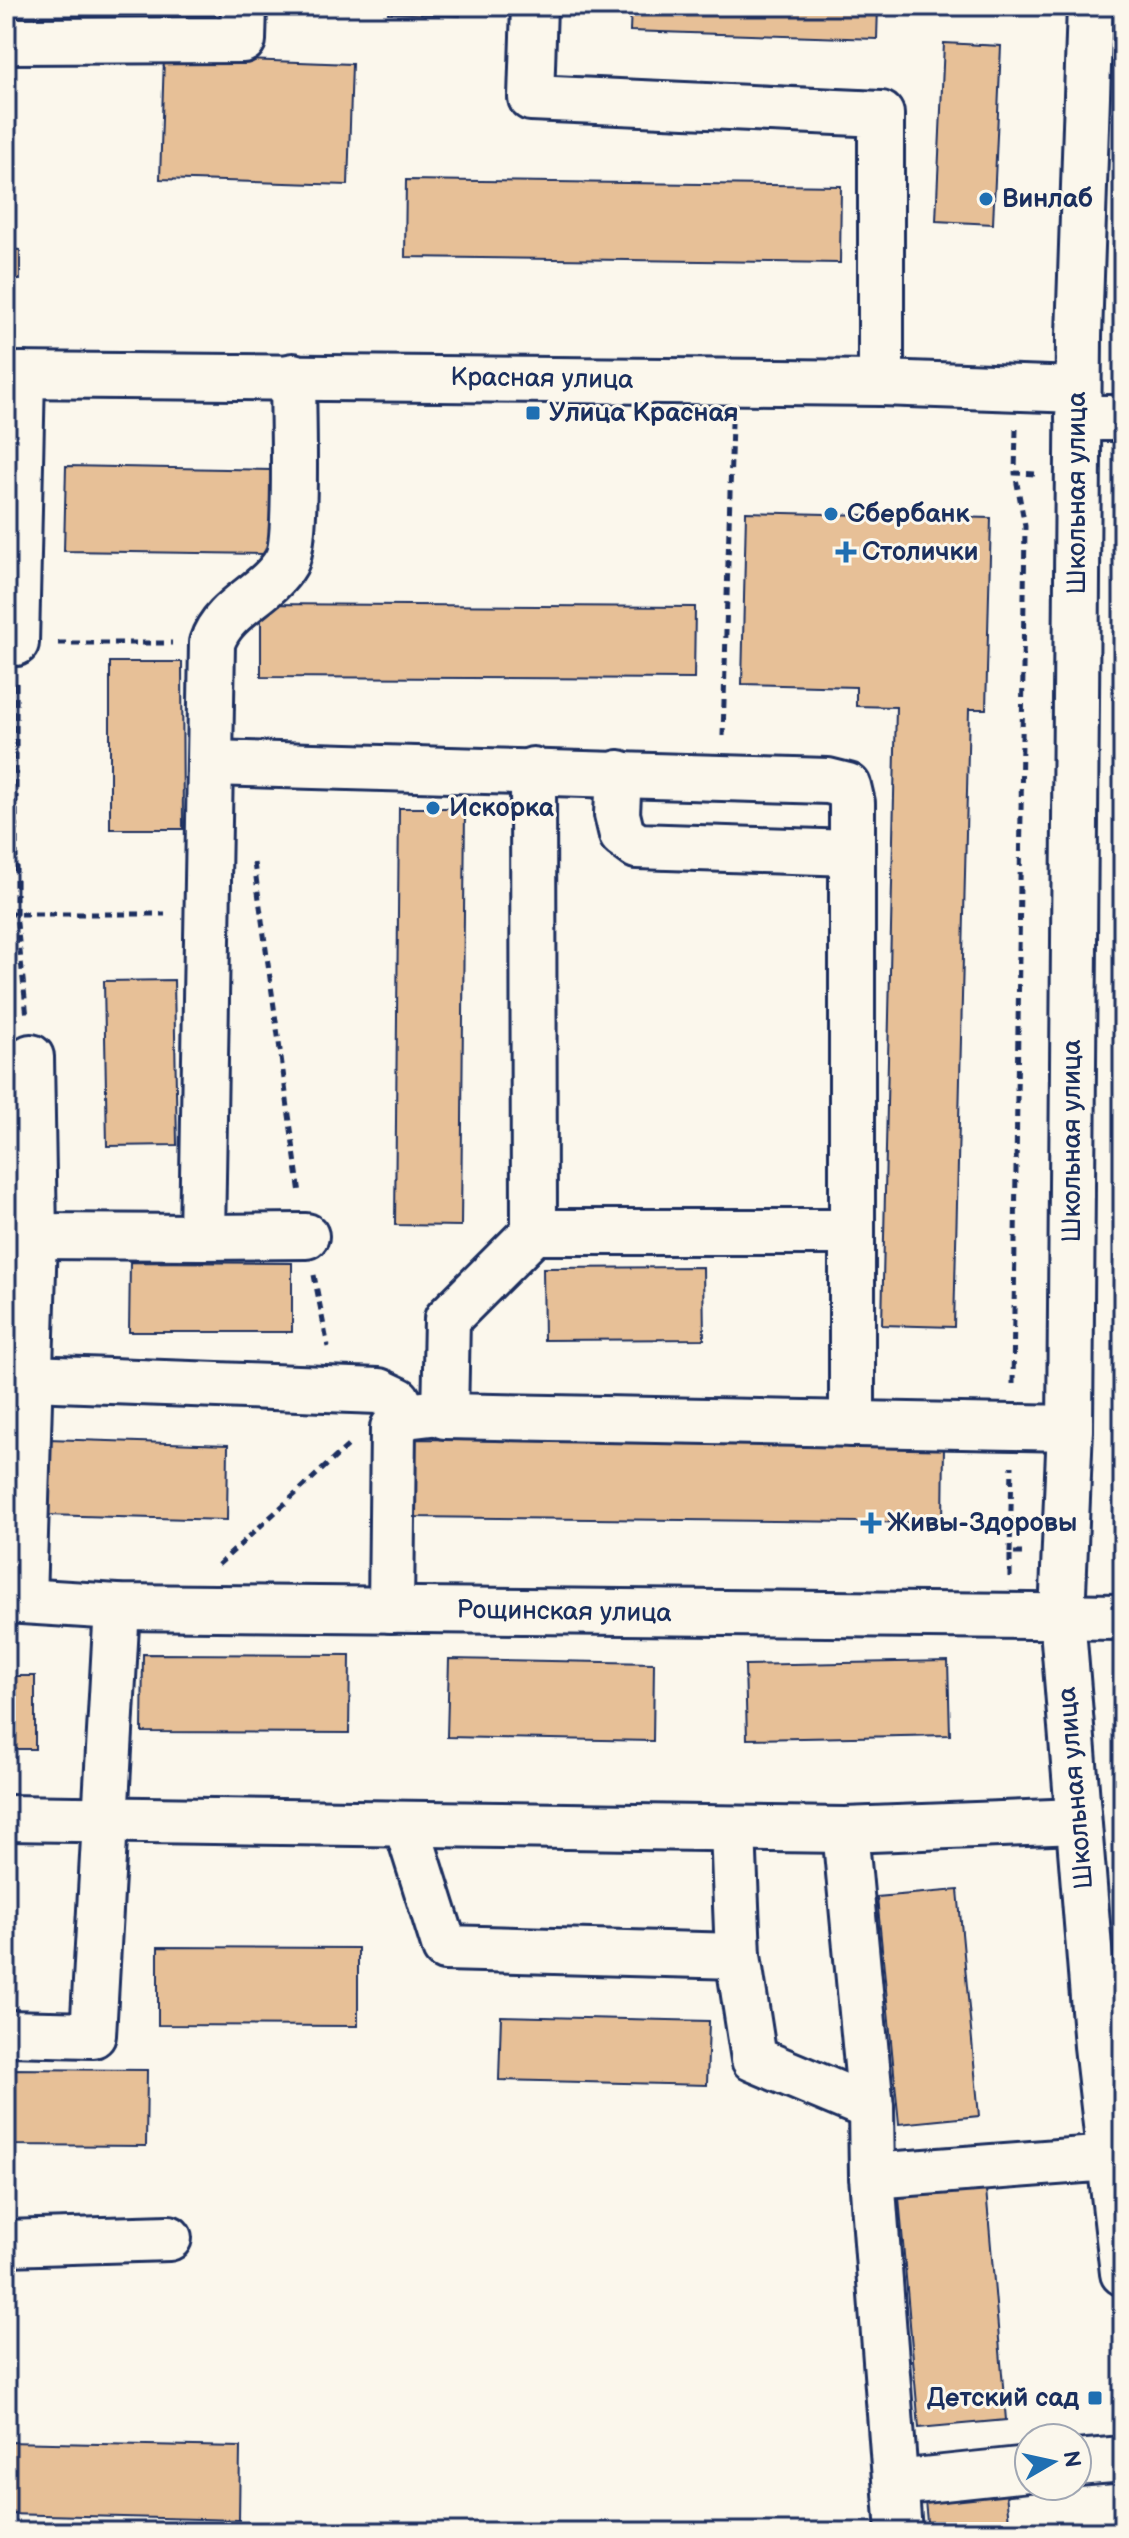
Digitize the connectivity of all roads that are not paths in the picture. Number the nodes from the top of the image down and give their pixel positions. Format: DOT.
graph roads {
  1 [pos="244,6"];
  2 [pos="534,6"];
  3 [pos="1090,6"];
  4 [pos="6,41"];
  5 [pos="1106,76"];
  6 [pos="14,375"];
  7 [pos="293,376"];
  8 [pos="881,383"];
  9 [pos="1078,404"];
  10 [pos="1123,418"];
  11 [pos="11,643"];
  12 [pos="210,763"];
  13 [pos="533,770"];
  14 [pos="619,773"];
  15 [pos="852,853"];
  16 [pos="31,1057"];
  17 [pos="534,1232"];
  18 [pos="850,1232"];
  19 [pos="34,1236"];
  20 [pos="306,1236"];
  21 [pos="202,1237"];
  22 [pos="19,1290"];
  23 [pos="30,1378"];
  24 [pos="416,1411"];
  25 [pos="852,1424"];
  26 [pos="1070,1428"];
  27 [pos="15,1600"];
  28 [pos="117,1607"];
  29 [pos="391,1610"];
  30 [pos="1062,1616"];
  31 [pos="1123,1617"];
  32 [pos="6,1818"];
  33 [pos="102,1819"];
  34 [pos="1078,1821"];
  35 [pos="406,1824"];
  36 [pos="733,1829"];
  37 [pos="845,1830"];
  38 [pos="738,1956"];
  39 [pos="6,2033"];
  40 [pos="871,2108"];
  41 [pos="1110,2158"];
  42 [pos="872,2176"];
  43 [pos="169,2238"];
  44 [pos="6,2243"];
  45 [pos="1123,2273"];
  46 [pos="1123,2459"];
  47 [pos="1093,2462"];
  48 [pos="1013,2471"];
  49 [pos="896,2483"];
  50 [pos="899,2532"];
  1 -- 4 [label="street"];
  2 -- 8 [label="street"];
  3 -- 5 [label="street, Школьная улица"];
  5 -- 9 [label="street, Школьная улица"];
  6 -- 7 [label="street, Красная улица"];
  6 -- 11 [label="street"];
  7 -- 8 [label="street, Красная улица"];
  7 -- 12 [label="street"];
  8 -- 9 [label="street, Красная улица"];
  9 -- 10 [label="street, Красная улица"];
  9 -- 26 [label="street, Школьная улица"];
  12 -- 13 [label="street"];
  12 -- 21 [label="street"];
  13 -- 14 [label="street"];
  13 -- 17 [label="street"];
  14 -- 15 [label="street"];
  14 -- 15 [label="street"];
  15 -- 18 [label="street"];
  16 -- 19 [label="street"];
  17 -- 18 [label="street"];
  17 -- 24 [label="street"];
  18 -- 25 [label="street"];
  19 -- 21 [label="street"];
  19 -- 22 [label="street"];
  20 -- 21 [label="street"];
  22 -- 23 [label="street"];
  23 -- 24 [label="street"];
  23 -- 27 [label="street"];
  24 -- 25 [label="street"];
  24 -- 29 [label="street"];
  25 -- 26 [label="street"];
  26 -- 30 [label="street, Школьная улица"];
  27 -- 28 [label="street, Рощинская улица"];
  28 -- 29 [label="street, Рощинская улица"];
  28 -- 33 [label="street"];
  29 -- 30 [label="street, Рощинская улица"];
  30 -- 31 [label="street, Рощинская улица"];
  30 -- 34 [label="street, Школьная улица"];
  32 -- 33 [label="street"];
  33 -- 35 [label="street"];
  33 -- 39 [label="street"];
  34 -- 37 [label="street"];
  34 -- 41 [label="street, Школьная улица"];
  35 -- 36 [label="street"];
  35 -- 38 [label="street"];
  36 -- 37 [label="street"];
  36 -- 38 [label="street"];
  37 -- 40 [label="street"];
  38 -- 40 [label="street"];
  40 -- 42 [label="street"];
  41 -- 42 [label="street"];
  41 -- 45 [label="street, Школьная улица"];
  42 -- 49 [label="street"];
  43 -- 44 [label="street"];
  46 -- 47 [label="street"];
  48 -- 49 [label="street"];
  49 -- 50 [label="street"];
}
